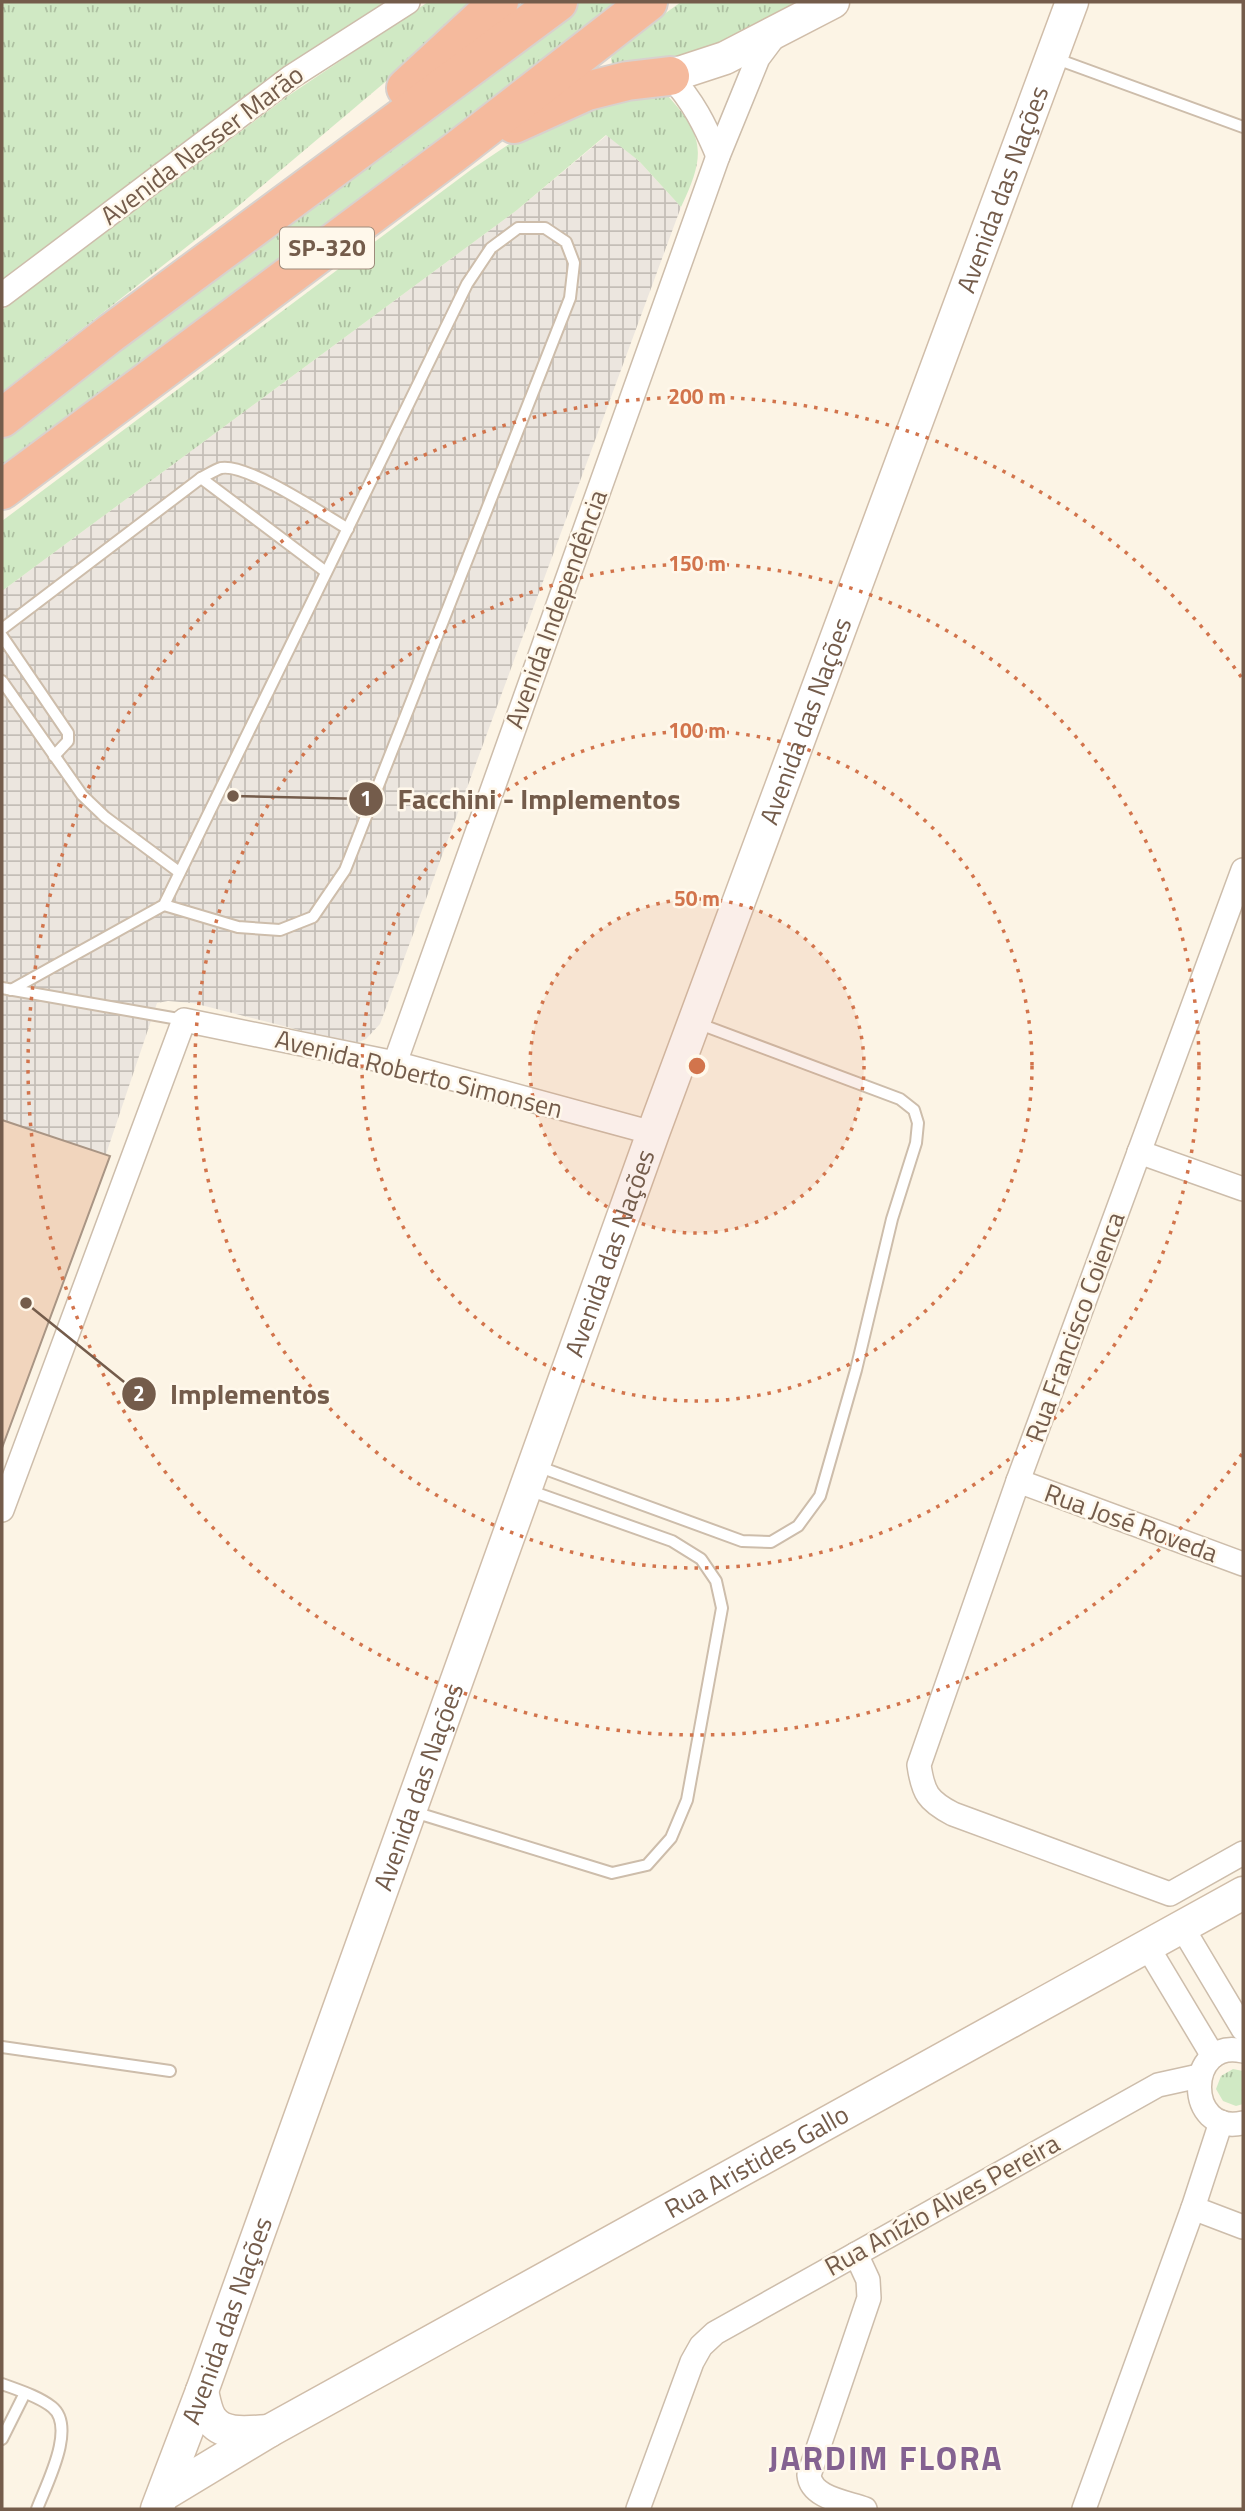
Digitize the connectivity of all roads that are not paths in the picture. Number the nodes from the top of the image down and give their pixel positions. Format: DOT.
graph roads {
  1 [pos="408,2"];
  2 [pos="499,2"];
  3 [pos="558,2"];
  4 [pos="648,2"];
  5 [pos="833,2"];
  6 [pos="1067,6"];
  7 [pos="778,31"];
  8 [pos="1051,57"];
  9 [pos="670,76"];
  10 [pos="1243,127"];
  11 [pos="455,152"];
  12 [pos="718,156"];
  13 [pos="255,227"];
  14 [pos="2,295"];
  15 [pos="2,418"];
  16 [pos="201,478"];
  17 [pos="2,490"];
  18 [pos="348,529"];
  19 [pos="326,572"];
  20 [pos="2,629"];
  21 [pos="2,636"];
  22 [pos="2,681"];
  23 [pos="54,756"];
  24 [pos="1243,870"];
  25 [pos="180,872"];
  26 [pos="164,905"];
  27 [pos="7,989"];
  28 [pos="184,1020"];
  29 [pos="694,1022"];
  30 [pos="395,1063"];
  31 [pos="653,1133"];
  32 [pos="1139,1152"];
  33 [pos="1243,1189"];
  34 [pos="531,1478"];
  35 [pos="1018,1481"];
  36 [pos="2,1510"];
  37 [pos="1243,1564"];
  38 [pos="411,1811"];
  39 [pos="1243,1853"];
  40 [pos="1243,1893"];
  41 [pos="1182,1927"];
  42 [pos="1147,1946"];
  43 [pos="1243,2029"];
  44 [pos="2,2047"];
  45 [pos="1243,2050"];
  46 [pos="1213,2056"];
  47 [pos="170,2071"];
  48 [pos="1193,2082"];
  49 [pos="1228,2128"];
  50 [pos="1193,2208"];
  51 [pos="1243,2227"];
  52 [pos="856,2254"];
  53 [pos="2,2384"];
  54 [pos="202,2392"];
  55 [pos="25,2393"];
  56 [pos="269,2431"];
  57 [pos="2,2439"];
  58 [pos="160,2502"];
  59 [pos="37,2509"];
  60 [pos="638,2509"];
  61 [pos="864,2509"];
  62 [pos="1084,2509"];
  1 -- 14 [label="street, Avenida Nasser Marão"];
  2 -- 13 [label="highway"];
  3 -- 13 [label="highway, SP-320"];
  4 -- 11 [label="highway, SP-320"];
  5 -- 7 [label="street"];
  6 -- 8 [label="street, Avenida das Nações"];
  7 -- 9 [label="street"];
  7 -- 12 [label="street, Avenida Independência"];
  8 -- 10 [label="lane"];
  8 -- 29 [label="street, Avenida das Nações"];
  9 -- 11 [label="highway"];
  9 -- 12 [label="street"];
  11 -- 17 [label="highway, SP-320"];
  12 -- 30 [label="street, Avenida Independência"];
  13 -- 15 [label="highway, SP-320"];
  16 -- 18 [label="lane"];
  16 -- 19 [label="lane"];
  16 -- 20 [label="lane"];
  18 -- 19 [label="lane"];
  18 -- 26 [label="lane"];
  19 -- 25 [label="lane"];
  21 -- 23 [label="lane"];
  22 -- 23 [label="lane"];
  23 -- 25 [label="lane"];
  24 -- 32 [label="street, Rua Francisco Coienca"];
  25 -- 26 [label="lane"];
  26 -- 27 [label="lane"];
  27 -- 28 [label="lane"];
  28 -- 30 [label="street, Avenida Roberto Simonsen"];
  28 -- 36 [label="street"];
  29 -- 31 [label="street, Avenida das Nações"];
  29 -- 34 [label="lane"];
  30 -- 31 [label="street, Avenida Roberto Simonsen"];
  31 -- 34 [label="street, Avenida das Nações"];
  32 -- 33 [label="street"];
  32 -- 35 [label="street, Rua Francisco Coienca"];
  34 -- 38 [label="street, Avenida das Nações"];
  34 -- 38 [label="lane"];
  35 -- 37 [label="street, Rua José Roveda"];
  35 -- 39 [label="street, Rua Francisco Coienca"];
  38 -- 54 [label="street, Avenida das Nações"];
  40 -- 41 [label="street, Rua Aristides Gallo"];
  41 -- 42 [label="street, Rua Aristides Gallo"];
  41 -- 43 [label="street"];
  42 -- 46 [label="street"];
  42 -- 56 [label="street, Rua Aristides Gallo"];
  44 -- 47 [label="lane"];
  45 -- 46 [label="street"];
  46 -- 48 [label="street"];
  48 -- 49 [label="street"];
  48 -- 52 [label="street, Rua Anízio Alves Pereira"];
  49 -- 50 [label="street"];
  50 -- 51 [label="street"];
  50 -- 62 [label="street"];
  52 -- 60 [label="street, Rua Anízio Alves Pereira"];
  52 -- 61 [label="street"];
  53 -- 55 [label="lane"];
  54 -- 56 [label="street, Rua Aristides Gallo"];
  54 -- 58 [label="street, Avenida das Nações"];
  55 -- 57 [label="lane"];
  55 -- 59 [label="lane"];
  56 -- 58 [label="street, Rua Aristides Gallo"];
}
